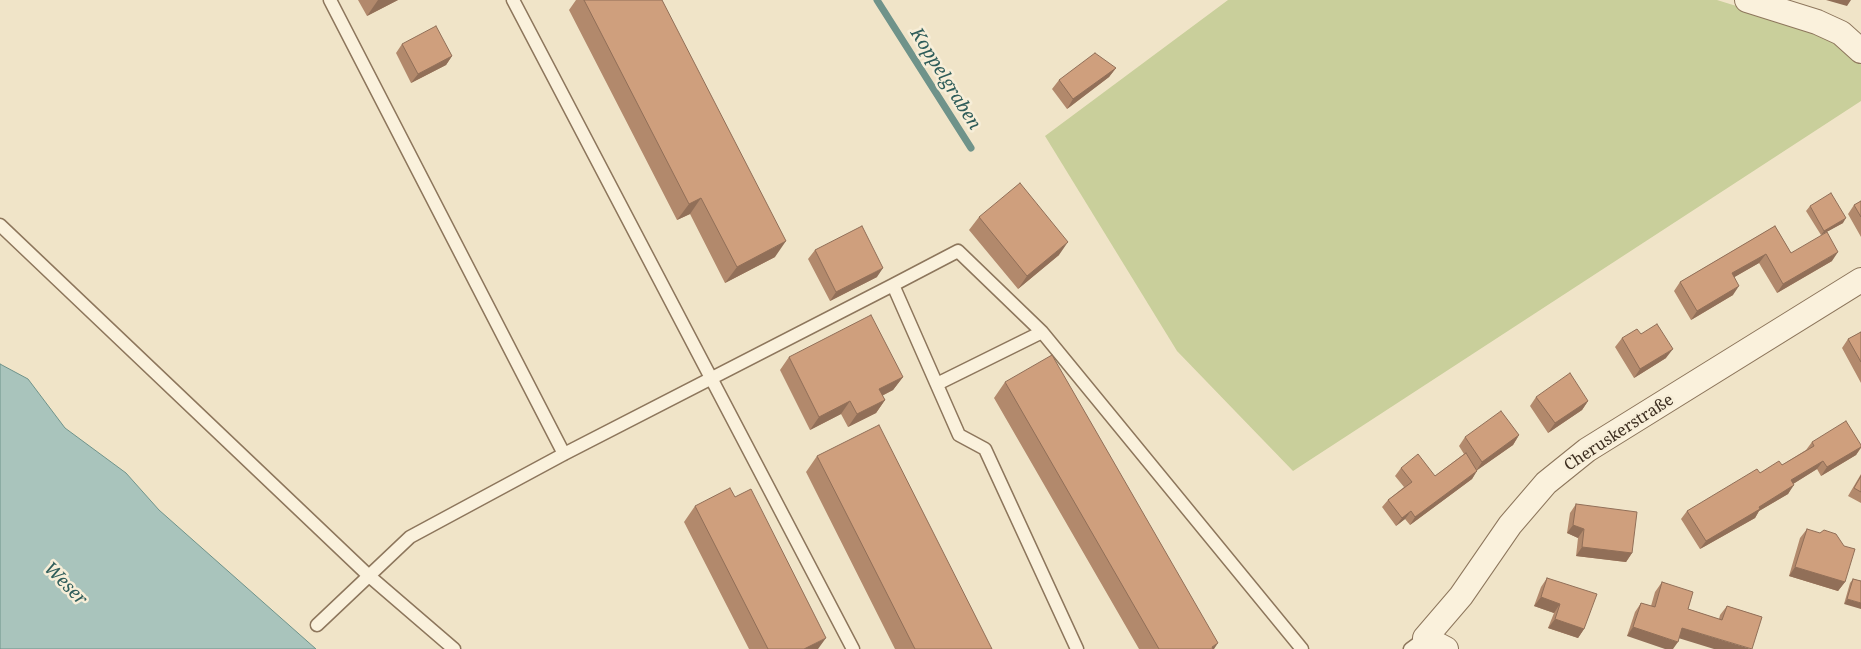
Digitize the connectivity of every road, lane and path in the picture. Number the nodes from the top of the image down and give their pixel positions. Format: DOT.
graph roads {
  1 [pos="330,0"];
  2 [pos="513,0"];
  3 [pos="1747,0"];
  4 [pos="1861,51"];
  5 [pos="0,225"];
  6 [pos="1861,280"];
  7 [pos="892,286"];
  8 [pos="1042,332"];
  9 [pos="712,379"];
  10 [pos="937,384"];
  11 [pos="564,454"];
  12 [pos="368,575"];
  13 [pos="317,625"];
  14 [pos="1417,643"];
  15 [pos="454,649"];
  16 [pos="853,649"];
  17 [pos="1077,649"];
  18 [pos="1302,649"];
  19 [pos="1446,649"];
  1 -- 11 [label="lane"];
  2 -- 9 [label="lane"];
  3 -- 4 [label="street"];
  5 -- 12 [label="lane"];
  6 -- 14 [label="street, Cheruskerstraße"];
  7 -- 8 [label="lane"];
  7 -- 9 [label="lane"];
  7 -- 10 [label="lane"];
  8 -- 10 [label="lane"];
  8 -- 18 [label="lane"];
  9 -- 11 [label="lane"];
  9 -- 16 [label="lane"];
  10 -- 17 [label="lane"];
  11 -- 12 [label="lane"];
  12 -- 13 [label="lane"];
  12 -- 15 [label="lane"];
  14 -- 19 [label="street"];
}
